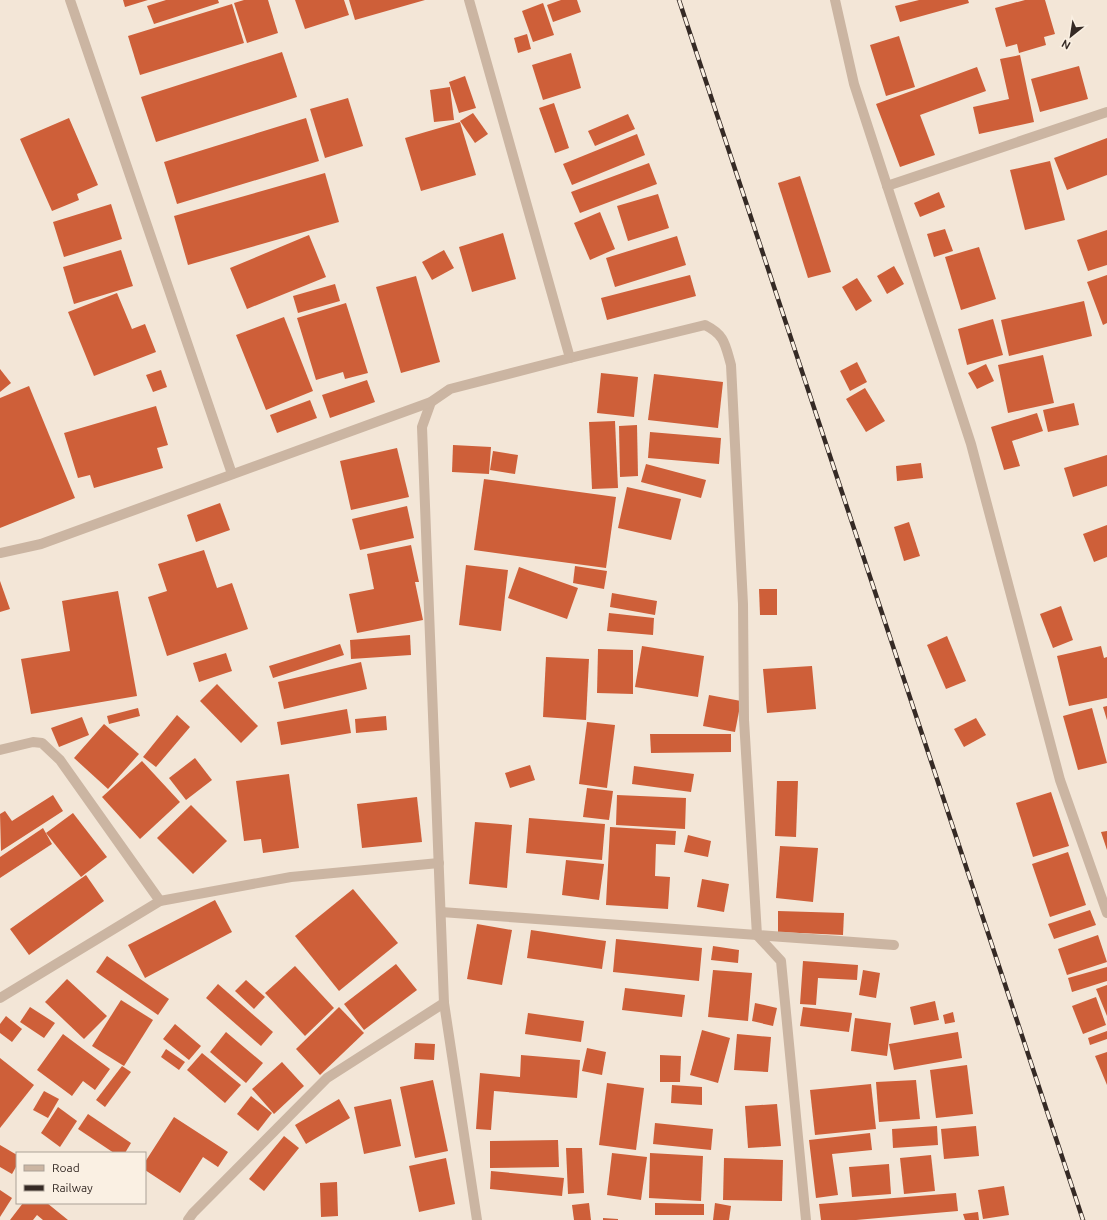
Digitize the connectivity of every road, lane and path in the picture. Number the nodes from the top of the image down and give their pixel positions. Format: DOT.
graph roads {
  1 [pos="70,0"];
  2 [pos="469,0"];
  3 [pos="835,0"];
  4 [pos="1107,112"];
  5 [pos="887,186"];
  6 [pos="570,358"];
  7 [pos="431,402"];
  8 [pos="232,474"];
  9 [pos="0,554"];
  10 [pos="0,750"];
  11 [pos="439,864"];
  12 [pos="160,901"];
  13 [pos="441,912"];
  14 [pos="1107,912"];
  15 [pos="757,935"];
  16 [pos="894,945"];
  17 [pos="0,998"];
  18 [pos="444,1003"];
  19 [pos="188,1220"];
  20 [pos="477,1220"];
  21 [pos="806,1220"];
  1 -- 8 [label="street"];
  2 -- 6 [label="street"];
  3 -- 5 [label="street"];
  4 -- 5 [label="street"];
  5 -- 14 [label="street"];
  6 -- 7 [label="street"];
  6 -- 15 [label="street"];
  7 -- 8 [label="street"];
  7 -- 11 [label="street"];
  8 -- 9 [label="street"];
  10 -- 12 [label="street"];
  11 -- 12 [label="street"];
  11 -- 13 [label="street"];
  12 -- 17 [label="street"];
  13 -- 15 [label="street"];
  13 -- 18 [label="street"];
  15 -- 16 [label="street"];
  15 -- 21 [label="street"];
  18 -- 19 [label="street"];
  18 -- 20 [label="street"];
}
